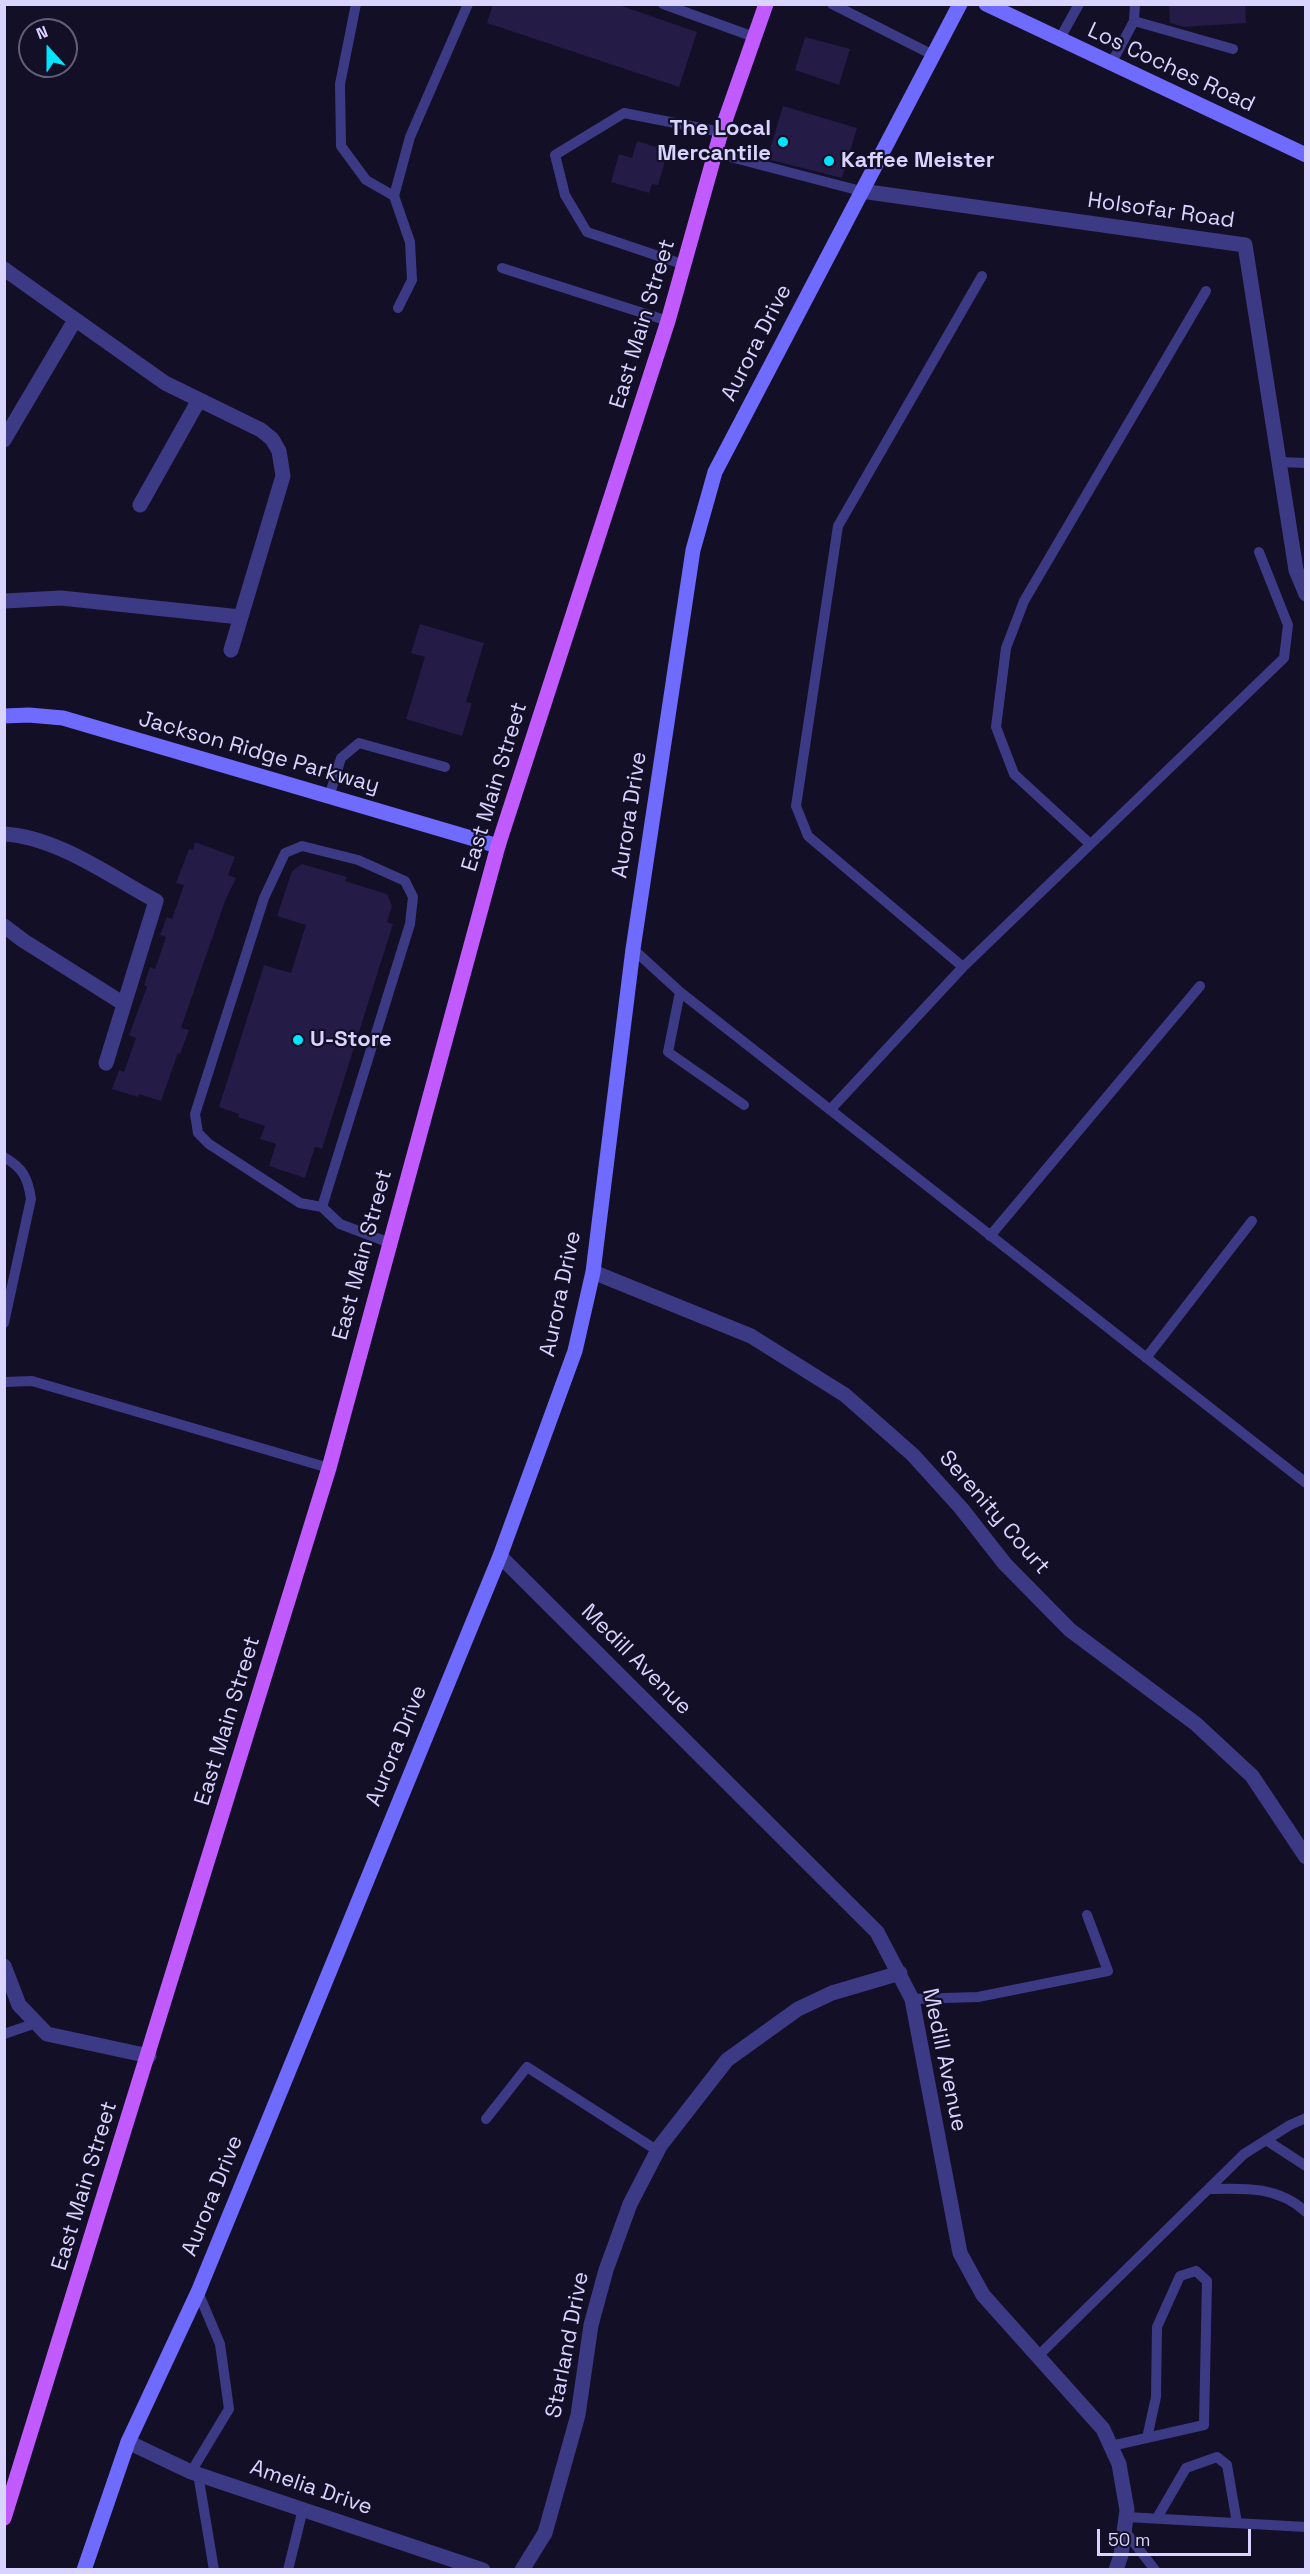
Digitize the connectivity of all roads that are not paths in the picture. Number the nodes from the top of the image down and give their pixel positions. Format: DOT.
graph roads {
  1 [pos="356,4"];
  2 [pos="468,4"];
  3 [pos="663,4"];
  4 [pos="766,4"];
  5 [pos="832,4"];
  6 [pos="960,4"];
  7 [pos="986,4"];
  8 [pos="1079,4"];
  9 [pos="1135,4"];
  10 [pos="1134,21"];
  11 [pos="754,37"];
  12 [pos="1059,40"];
  13 [pos="1233,49"];
  14 [pos="933,55"];
  15 [pos="1111,64"];
  16 [pos="721,132"];
  17 [pos="715,153"];
  18 [pos="1305,155"];
  19 [pos="861,191"];
  20 [pos="394,196"];
  21 [pos="685,265"];
  22 [pos="502,268"];
  23 [pos="4,269"];
  24 [pos="982,276"];
  25 [pos="1206,291"];
  26 [pos="398,308"];
  27 [pos="75,320"];
  28 [pos="668,321"];
  29 [pos="199,400"];
  30 [pos="4,440"];
  31 [pos="1279,462"];
  32 [pos="1305,464"];
  33 [pos="140,505"];
  34 [pos="1259,552"];
  35 [pos="1305,594"];
  36 [pos="4,601"];
  37 [pos="240,617"];
  38 [pos="231,650"];
  39 [pos="4,716"];
  40 [pos="445,767"];
  41 [pos="329,797"];
  42 [pos="4,834"];
  43 [pos="1089,843"];
  44 [pos="498,846"];
  45 [pos="4,926"];
  46 [pos="633,949"];
  47 [pos="963,967"];
  48 [pos="1200,986"];
  49 [pos="680,992"];
  50 [pos="124,1004"];
  51 [pos="105,1063"];
  52 [pos="744,1105"];
  53 [pos="830,1110"];
  54 [pos="4,1157"];
  55 [pos="322,1207"];
  56 [pos="1252,1221"];
  57 [pos="990,1236"];
  58 [pos="390,1243"];
  59 [pos="593,1272"];
  60 [pos="4,1323"];
  61 [pos="1146,1358"];
  62 [pos="4,1382"];
  63 [pos="329,1468"];
  64 [pos="1303,1476"];
  65 [pos="500,1556"];
  66 [pos="1305,1857"];
  67 [pos="1087,1915"];
  68 [pos="4,1966"];
  69 [pos="900,1973"];
  70 [pos="912,1999"];
  71 [pos="36,2023"];
  72 [pos="4,2034"];
  73 [pos="149,2056"];
  74 [pos="1305,2118"];
  75 [pos="486,2119"];
  76 [pos="1266,2140"];
  77 [pos="658,2151"];
  78 [pos="1305,2166"];
  79 [pos="1209,2189"];
  80 [pos="1305,2212"];
  81 [pos="198,2292"];
  82 [pos="1039,2355"];
  83 [pos="1147,2438"];
  84 [pos="128,2442"];
  85 [pos="1112,2446"];
  86 [pos="195,2473"];
  87 [pos="303,2509"];
  88 [pos="4,2518"];
  89 [pos="1157,2518"];
  90 [pos="1237,2523"];
  91 [pos="1126,2524"];
  92 [pos="1305,2527"];
  93 [pos="84,2570"];
  94 [pos="214,2570"];
  95 [pos="288,2570"];
  96 [pos="483,2570"];
  97 [pos="522,2570"];
  98 [pos="1116,2570"];
  99 [pos="1155,2570"];
  1 -- 20 [label="lane"];
  2 -- 20 [label="lane"];
  3 -- 11 [label="lane"];
  4 -- 11 [label="main road, East Main Street"];
  5 -- 14 [label="lane"];
  6 -- 14 [label="street, Aurora Drive"];
  7 -- 12 [label="street, Los Coches Road"];
  8 -- 12 [label="lane"];
  9 -- 10 [label="lane"];
  10 -- 13 [label="lane"];
  10 -- 15 [label="lane"];
  11 -- 16 [label="main road, East Main Street"];
  12 -- 15 [label="street, Los Coches Road"];
  14 -- 19 [label="street, Aurora Drive"];
  15 -- 18 [label="street, Los Coches Road"];
  16 -- 17 [label="main road, East Main Street"];
  16 -- 21 [label="lane"];
  17 -- 19 [label="lane"];
  17 -- 21 [label="main road, East Main Street"];
  19 -- 31 [label="street, Holsofar Road"];
  19 -- 46 [label="street, Aurora Drive"];
  20 -- 26 [label="lane"];
  21 -- 28 [label="main road, East Main Street"];
  22 -- 28 [label="lane"];
  23 -- 27 [label="street"];
  24 -- 47 [label="lane"];
  25 -- 43 [label="lane"];
  27 -- 29 [label="street"];
  27 -- 30 [label="street"];
  28 -- 44 [label="main road, East Main Street"];
  29 -- 33 [label="street"];
  29 -- 37 [label="street"];
  31 -- 32 [label="lane"];
  31 -- 35 [label="street, Holsofar Road"];
  34 -- 43 [label="lane"];
  36 -- 37 [label="street"];
  37 -- 38 [label="street"];
  39 -- 41 [label="street, Jackson Ridge Parkway"];
  40 -- 41 [label="lane"];
  41 -- 44 [label="street, Jackson Ridge Parkway"];
  42 -- 50 [label="street"];
  43 -- 47 [label="lane"];
  44 -- 58 [label="main road, East Main Street"];
  45 -- 50 [label="street"];
  46 -- 49 [label="lane"];
  46 -- 59 [label="street, Aurora Drive"];
  47 -- 53 [label="lane"];
  48 -- 57 [label="lane"];
  49 -- 52 [label="lane"];
  49 -- 53 [label="lane"];
  50 -- 51 [label="street"];
  53 -- 57 [label="lane"];
  54 -- 60 [label="lane"];
  55 -- 55 [label="lane"];
  55 -- 58 [label="lane"];
  56 -- 61 [label="lane"];
  57 -- 61 [label="lane"];
  58 -- 63 [label="main road, East Main Street"];
  59 -- 65 [label="street, Aurora Drive"];
  59 -- 66 [label="street, Serenity Court"];
  61 -- 64 [label="lane"];
  62 -- 63 [label="lane"];
  63 -- 73 [label="main road, East Main Street"];
  65 -- 69 [label="street, Medill Avenue"];
  65 -- 81 [label="street, Aurora Drive"];
  67 -- 70 [label="lane"];
  68 -- 71 [label="street"];
  69 -- 70 [label="street, Medill Avenue"];
  69 -- 77 [label="street, Starland Drive"];
  70 -- 82 [label="street, Medill Avenue"];
  71 -- 72 [label="lane"];
  71 -- 73 [label="street"];
  73 -- 88 [label="main road, East Main Street"];
  74 -- 76 [label="lane"];
  75 -- 77 [label="lane"];
  76 -- 78 [label="lane"];
  76 -- 79 [label="lane"];
  77 -- 97 [label="street, Starland Drive"];
  79 -- 80 [label="lane"];
  79 -- 82 [label="lane"];
  81 -- 84 [label="street, Aurora Drive"];
  81 -- 86 [label="lane"];
  82 -- 85 [label="street, Medill Avenue"];
  83 -- 83 [label="lane"];
  83 -- 85 [label="lane"];
  84 -- 86 [label="street, Amelia Drive"];
  84 -- 93 [label="street, Aurora Drive"];
  85 -- 91 [label="street, Medill Avenue"];
  86 -- 87 [label="street, Amelia Drive"];
  86 -- 94 [label="lane"];
  87 -- 95 [label="lane"];
  87 -- 96 [label="street, Amelia Drive"];
  89 -- 90 [label="lane"];
  89 -- 90 [label="lane"];
  89 -- 91 [label="lane"];
  90 -- 92 [label="lane"];
  91 -- 98 [label="street, Medill Avenue"];
  91 -- 99 [label="lane"];
}
